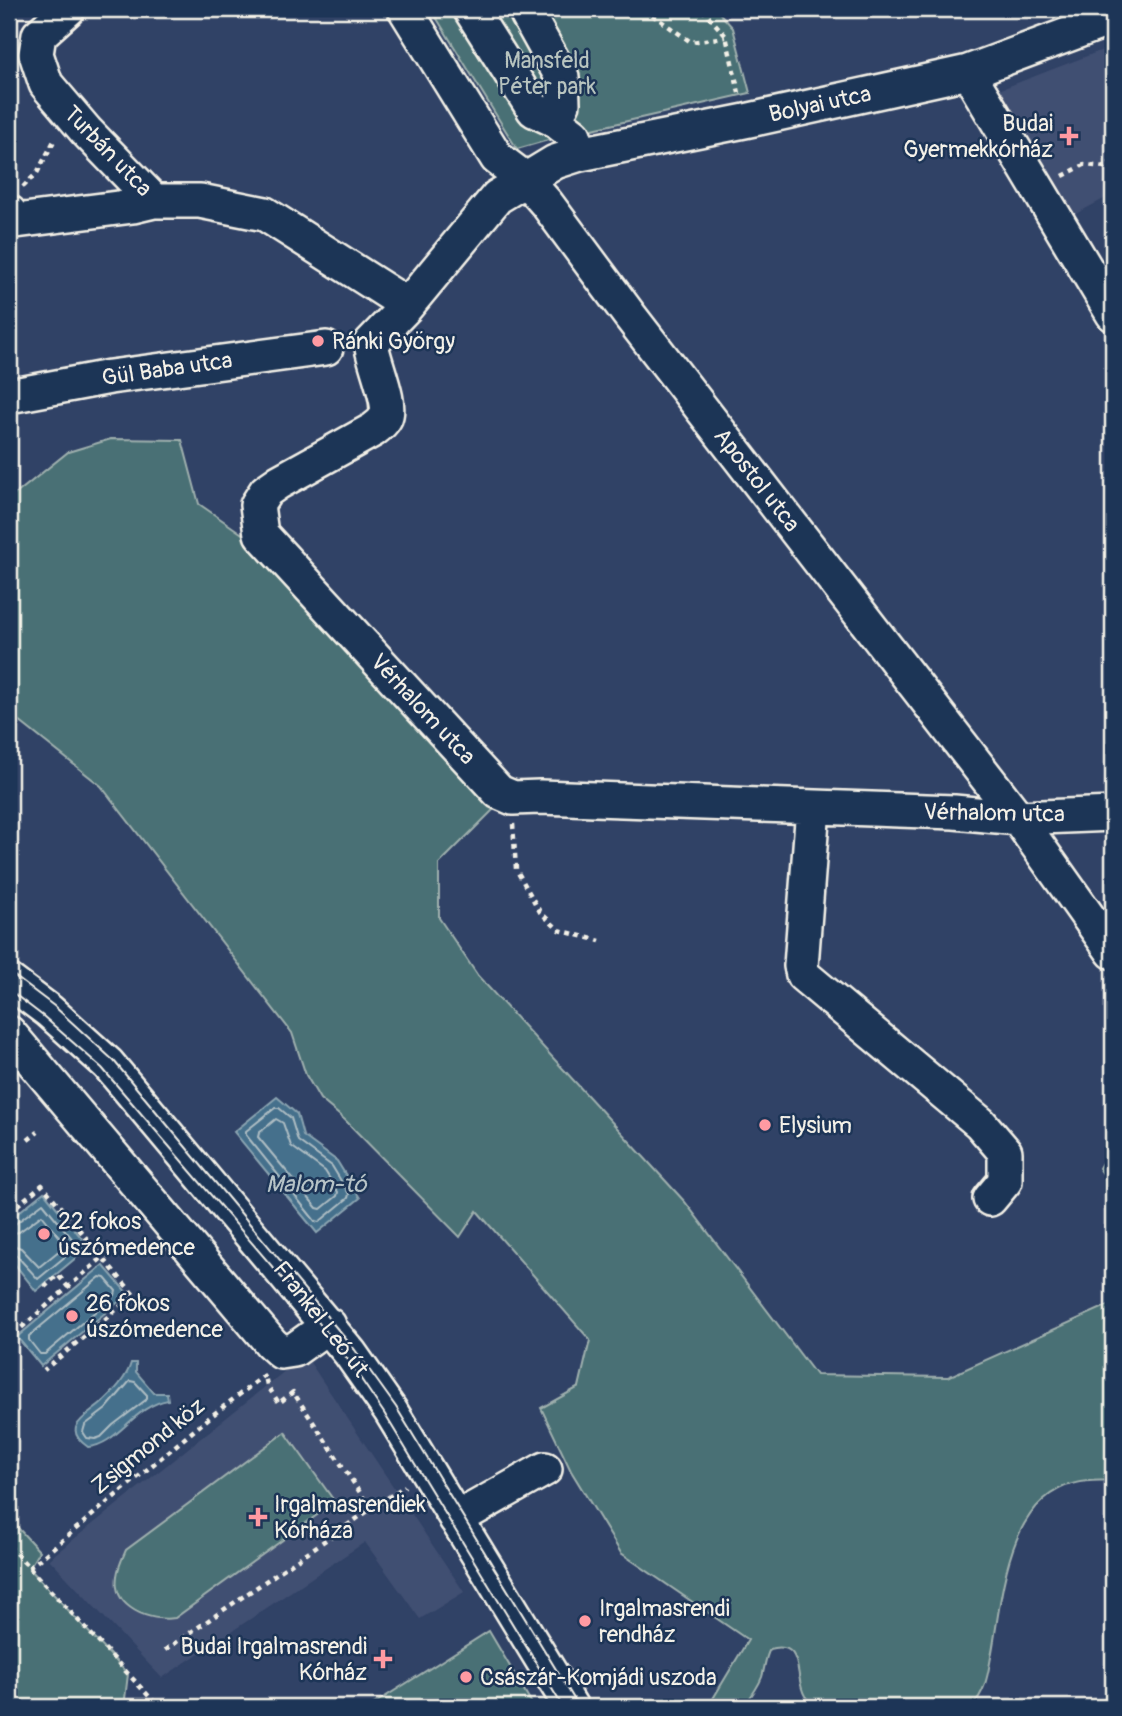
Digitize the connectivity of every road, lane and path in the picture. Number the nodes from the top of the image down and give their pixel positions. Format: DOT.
graph roads {
  1 [pos="68,9"];
  2 [pos="405,9"];
  3 [pos="470,9"];
  4 [pos="527,9"];
  5 [pos="644,9"];
  6 [pos="702,9"];
  7 [pos="1113,18"];
  8 [pos="726,36"];
  9 [pos="968,72"];
  10 [pos="64,106"];
  11 [pos="553,119"];
  12 [pos="745,121"];
  13 [pos="580,154"];
  14 [pos="1113,160"];
  15 [pos="1062,177"];
  16 [pos="526,180"];
  17 [pos="154,201"];
  18 [pos="17,206"];
  19 [pos="406,307"];
  20 [pos="1113,314"];
  21 [pos="326,348"];
  22 [pos="9,396"];
  23 [pos="513,798"];
  24 [pos="813,807"];
  25 [pos="1113,814"];
  26 [pos="1017,818"];
  27 [pos="600,942"];
  28 [pos="1113,952"];
  29 [pos="13,992"];
  30 [pos="9,1033"];
  31 [pos="38,1132"];
  32 [pos="28,1140"];
  33 [pos="990,1199"];
  34 [pos="9,1212"];
  35 [pos="103,1257"];
  36 [pos="48,1287"];
  37 [pos="68,1287"];
  38 [pos="329,1325"];
  39 [pos="14,1334"];
  40 [pos="271,1343"];
  41 [pos="44,1370"];
  42 [pos="265,1375"];
  43 [pos="545,1469"];
  44 [pos="405,1486"];
  45 [pos="371,1510"];
  46 [pos="456,1519"];
  47 [pos="9,1546"];
  48 [pos="29,1568"];
  49 [pos="165,1650"];
  50 [pos="159,1707"];
  51 [pos="571,1707"];
  1 -- 10 [label="street, Turbán utca"];
  2 -- 16 [label="street, Apostol utca"];
  3 -- 11 [label="street"];
  4 -- 11 [label="street"];
  5 -- 8 [label="path"];
  6 -- 8 [label="path"];
  7 -- 9 [label="street, Bolyai utca"];
  8 -- 12 [label="path"];
  9 -- 12 [label="street, Bolyai utca"];
  9 -- 20 [label="street"];
  10 -- 17 [label="street, Turbán utca"];
  10 -- 18 [label="path"];
  11 -- 13 [label="street"];
  12 -- 13 [label="street, Bolyai utca"];
  13 -- 16 [label="street, Bolyai utca"];
  14 -- 15 [label="path"];
  16 -- 19 [label="street, Vérhalom utca"];
  16 -- 26 [label="street, Apostol utca"];
  17 -- 18 [label="street"];
  17 -- 19 [label="street, Turbán utca"];
  19 -- 23 [label="street, Vérhalom utca"];
  21 -- 22 [label="street, Gül Baba utca"];
  23 -- 24 [label="street, Vérhalom utca"];
  23 -- 27 [label="path"];
  24 -- 26 [label="street, Vérhalom utca"];
  24 -- 33 [label="street"];
  25 -- 26 [label="street, Vérhalom utca"];
  26 -- 28 [label="street, Apostol utca"];
  29 -- 38 [label="street, Frankel Leó út"];
  30 -- 40 [label="street"];
  31 -- 32 [label="path"];
  34 -- 35 [label="path"];
  35 -- 37 [label="path"];
  35 -- 41 [label="path"];
  36 -- 37 [label="path"];
  37 -- 39 [label="path"];
  38 -- 40 [label="street"];
  38 -- 46 [label="street, Frankel Leó út"];
  40 -- 42 [label="path"];
  42 -- 45 [label="path"];
  42 -- 48 [label="path, Zsigmond köz"];
  43 -- 46 [label="street"];
  44 -- 45 [label="path"];
  45 -- 49 [label="path"];
  46 -- 51 [label="street, Frankel Leó út"];
  47 -- 48 [label="path"];
  48 -- 50 [label="path"];
}
